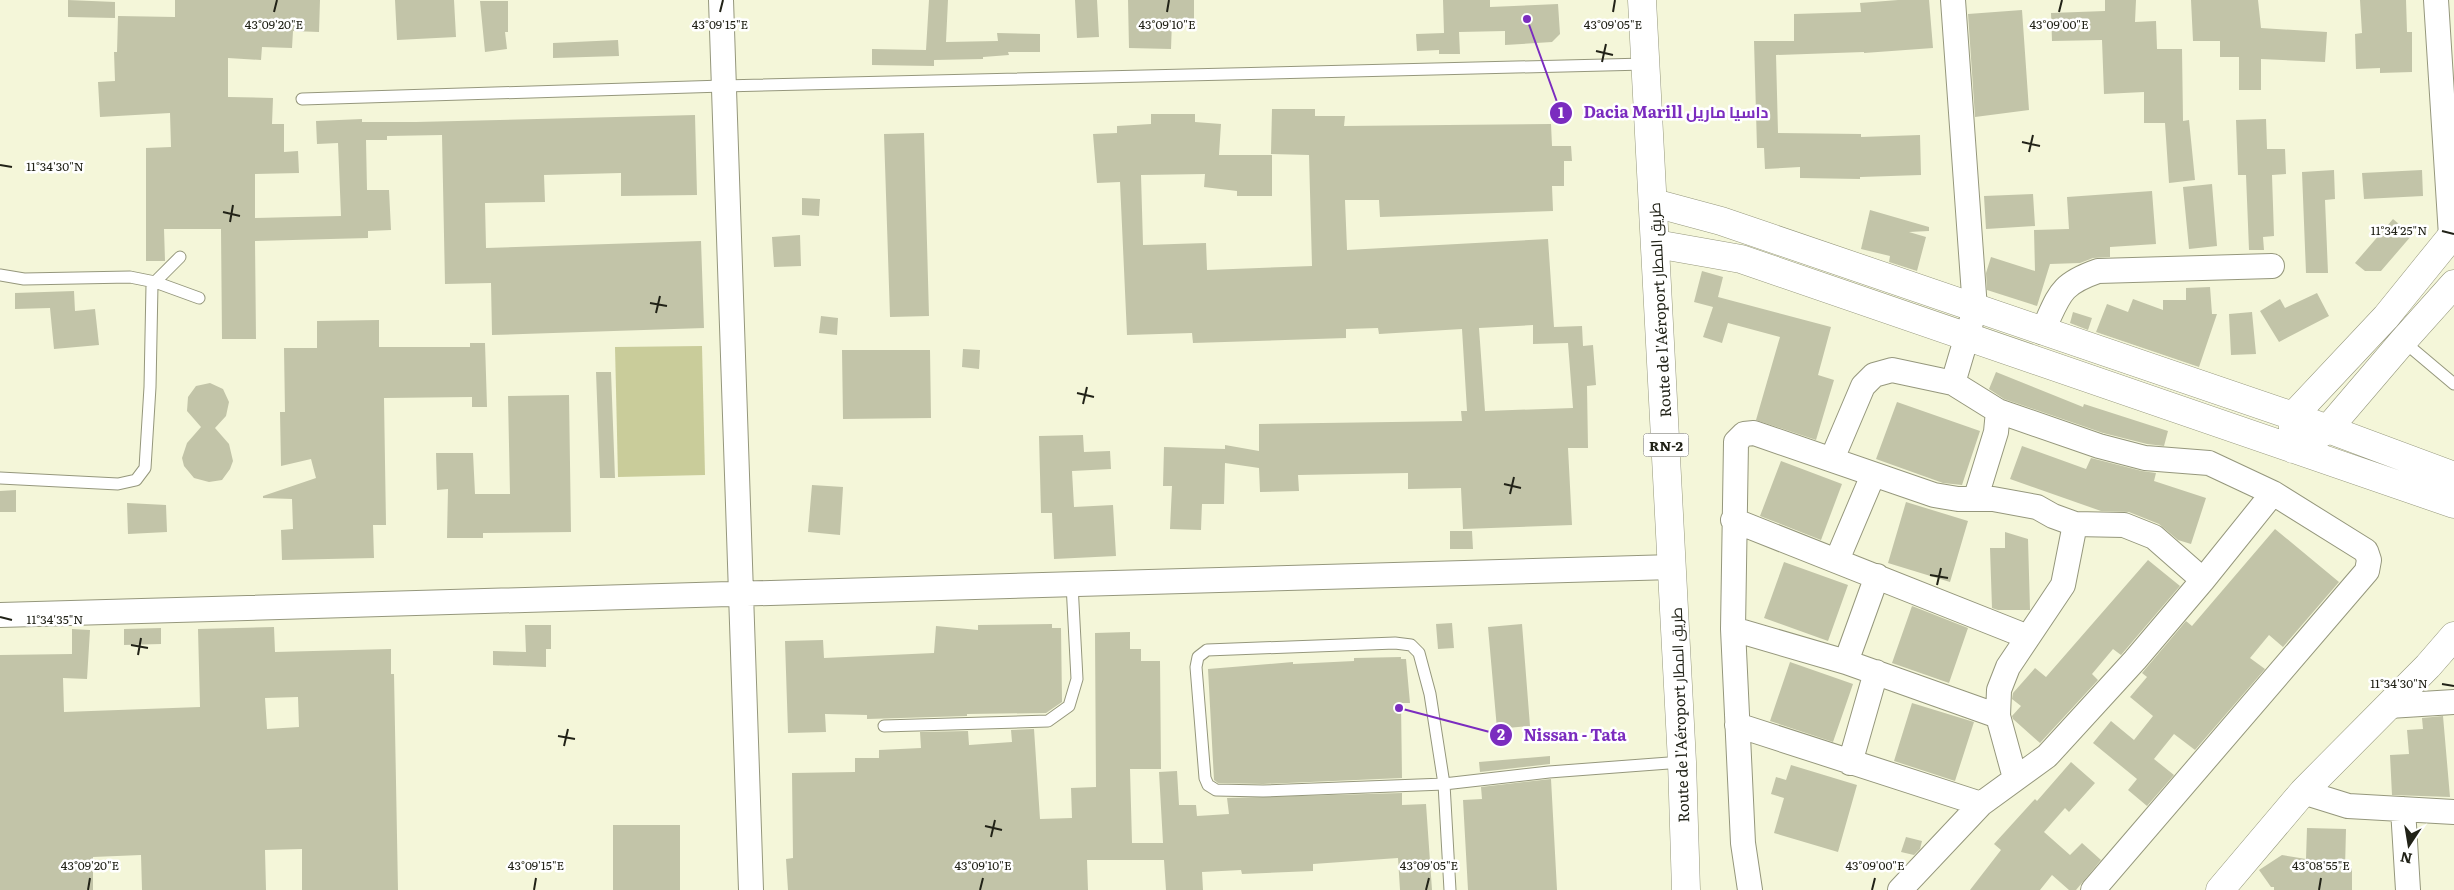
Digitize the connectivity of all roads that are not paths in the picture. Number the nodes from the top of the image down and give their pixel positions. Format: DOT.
graph roads {
  1 [pos="721,0"];
  2 [pos="1642,0"];
  3 [pos="1953,0"];
  4 [pos="2436,0"];
  5 [pos="1646,64"];
  6 [pos="723,86"];
  7 [pos="302,99"];
  8 [pos="1654,203"];
  9 [pos="2453,237"];
  10 [pos="1656,244"];
  11 [pos="180,257"];
  12 [pos="2272,266"];
  13 [pos="0,275"];
  14 [pos="155,282"];
  15 [pos="2454,284"];
  16 [pos="199,298"];
  17 [pos="1975,309"];
  18 [pos="2042,332"];
  19 [pos="1968,336"];
  20 [pos="2403,341"];
  21 [pos="1953,383"];
  22 [pos="2454,384"];
  23 [pos="1998,411"];
  24 [pos="2293,416"];
  25 [pos="2327,430"];
  26 [pos="2293,449"];
  27 [pos="1832,459"];
  28 [pos="1873,475"];
  29 [pos="2454,476"];
  30 [pos="0,478"];
  31 [pos="2273,493"];
  32 [pos="1976,497"];
  33 [pos="2454,504"];
  34 [pos="1733,520"];
  35 [pos="2076,524"];
  36 [pos="1837,560"];
  37 [pos="1672,567"];
  38 [pos="1878,576"];
  39 [pos="2203,580"];
  40 [pos="1072,584"];
  41 [pos="740,594"];
  42 [pos="0,615"];
  43 [pos="1733,629"];
  44 [pos="2454,636"];
  45 [pos="2028,637"];
  46 [pos="1846,662"];
  47 [pos="1876,672"];
  48 [pos="2454,702"];
  49 [pos="2389,706"];
  50 [pos="1998,716"];
  51 [pos="1737,725"];
  52 [pos="884,726"];
  53 [pos="1682,762"];
  54 [pos="1850,764"];
  55 [pos="2015,778"];
  56 [pos="1444,784"];
  57 [pos="2303,792"];
  58 [pos="1980,804"];
  59 [pos="2403,809"];
  60 [pos="2454,812"];
  61 [pos="1681,888"];
  62 [pos="751,890"];
  63 [pos="1450,890"];
  64 [pos="1750,890"];
  65 [pos="1900,890"];
  66 [pos="2093,890"];
  67 [pos="2220,890"];
  68 [pos="2408,890"];
  1 -- 6 [label="street"];
  2 -- 5 [label="main road, Route de l'Aéroport طريق المطار / RN-2"];
  3 -- 17 [label="street"];
  4 -- 9 [label="street"];
  5 -- 6 [label="lane"];
  5 -- 8 [label="main road, Route de l'Aéroport طريق المطار / RN-2"];
  6 -- 7 [label="lane"];
  6 -- 41 [label="street"];
  8 -- 10 [label="main road, Route de l'Aéroport طريق المطار / RN-2"];
  8 -- 17 [label="main road"];
  9 -- 24 [label="main road"];
  10 -- 19 [label="main road"];
  10 -- 37 [label="main road, Route de l'Aéroport طريق المطار / RN-2"];
  11 -- 14 [label="lane"];
  12 -- 18 [label="street"];
  13 -- 14 [label="lane"];
  14 -- 16 [label="lane"];
  14 -- 30 [label="lane"];
  15 -- 20 [label="main road"];
  17 -- 18 [label="main road"];
  17 -- 19 [label="street"];
  18 -- 24 [label="main road"];
  19 -- 21 [label="street"];
  19 -- 26 [label="main road"];
  20 -- 22 [label="lane"];
  20 -- 25 [label="main road"];
  21 -- 23 [label="street"];
  21 -- 27 [label="street"];
  23 -- 31 [label="street"];
  23 -- 32 [label="street"];
  24 -- 25 [label="main road"];
  24 -- 26 [label="main road"];
  25 -- 26 [label="main road"];
  25 -- 29 [label="main road"];
  26 -- 33 [label="main road"];
  27 -- 28 [label="street"];
  27 -- 34 [label="street"];
  28 -- 32 [label="street"];
  28 -- 36 [label="street"];
  31 -- 39 [label="street"];
  31 -- 66 [label="street"];
  32 -- 35 [label="street"];
  34 -- 36 [label="street"];
  34 -- 43 [label="street"];
  35 -- 39 [label="street"];
  35 -- 45 [label="street"];
  36 -- 38 [label="street"];
  37 -- 40 [label="street"];
  37 -- 53 [label="main road, Route de l'Aéroport طريق المطار / RN-2"];
  38 -- 45 [label="street"];
  38 -- 46 [label="street"];
  39 -- 55 [label="street"];
  40 -- 41 [label="street"];
  40 -- 52 [label="lane"];
  41 -- 42 [label="street"];
  41 -- 62 [label="street"];
  43 -- 46 [label="street"];
  43 -- 51 [label="street"];
  44 -- 49 [label="main road"];
  45 -- 50 [label="street"];
  46 -- 47 [label="street"];
  47 -- 50 [label="street"];
  47 -- 54 [label="street"];
  48 -- 49 [label="street"];
  49 -- 57 [label="main road"];
  50 -- 55 [label="street"];
  51 -- 54 [label="street"];
  51 -- 64 [label="street"];
  53 -- 56 [label="lane"];
  53 -- 61 [label="main road, Route de l'Aéroport طريق المطار / RN-2"];
  54 -- 58 [label="street"];
  55 -- 58 [label="street"];
  56 -- 56 [label="lane"];
  56 -- 63 [label="lane"];
  57 -- 59 [label="street"];
  57 -- 67 [label="main road"];
  58 -- 65 [label="street"];
  59 -- 60 [label="street"];
  59 -- 68 [label="street"];
}
